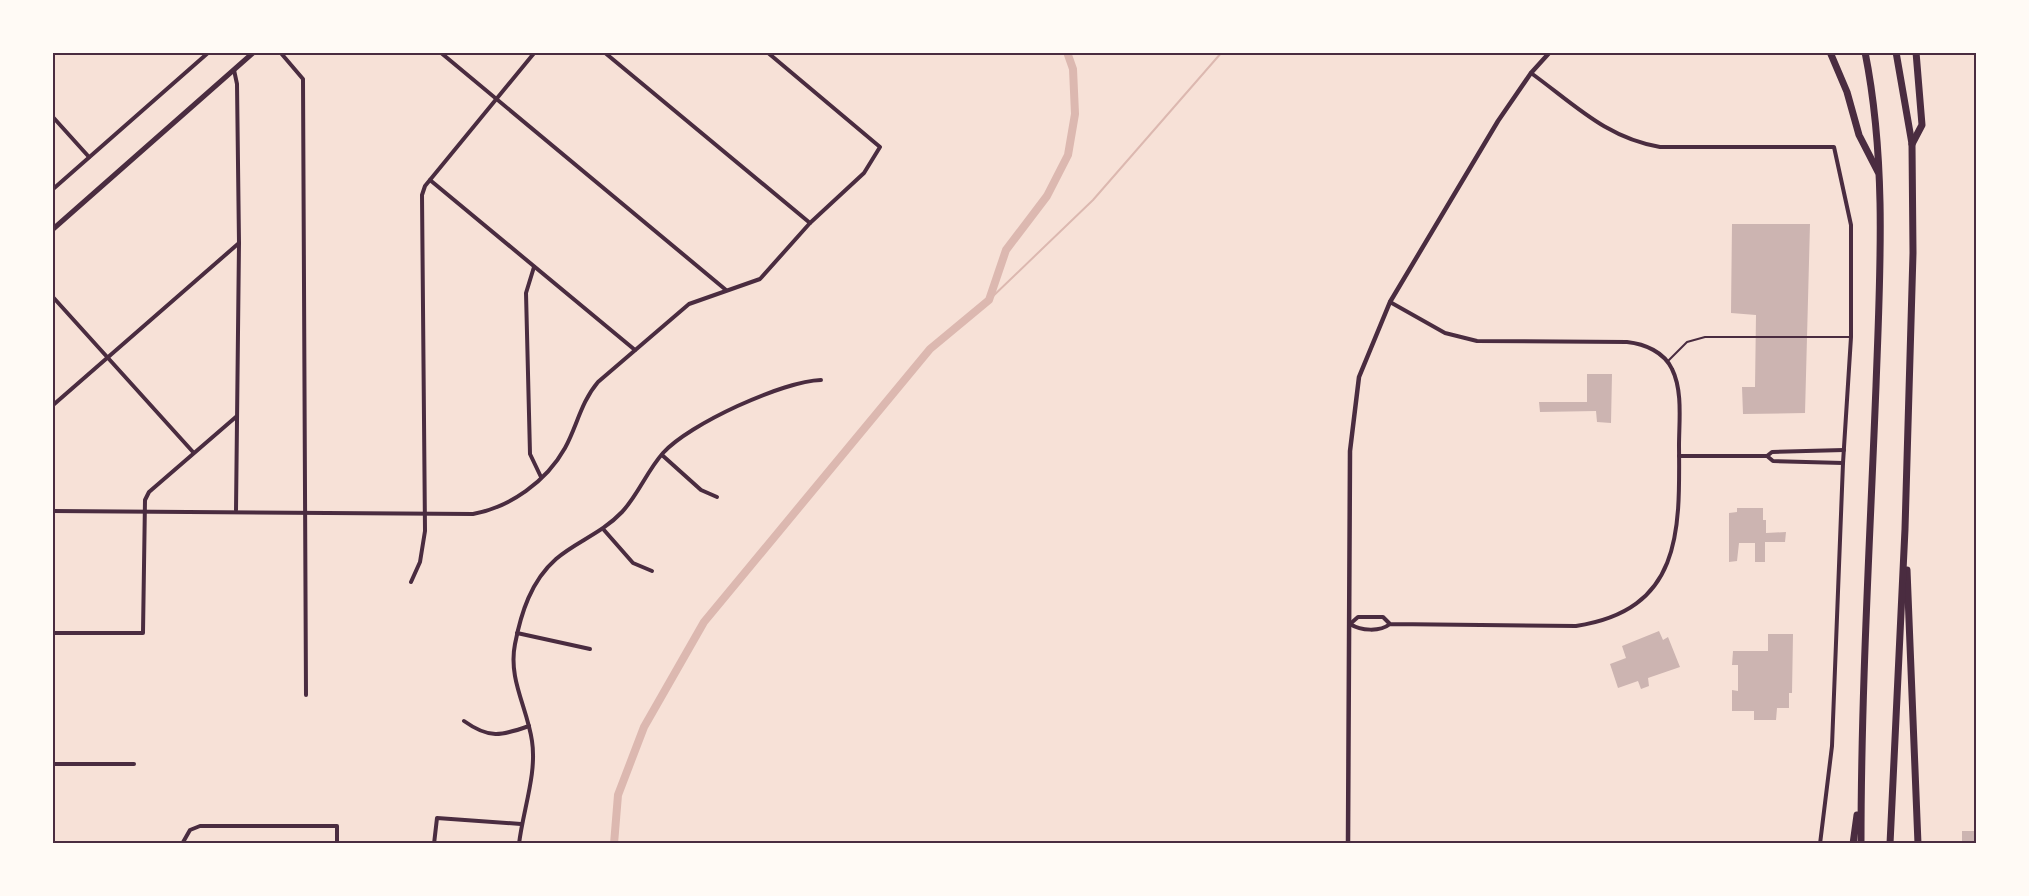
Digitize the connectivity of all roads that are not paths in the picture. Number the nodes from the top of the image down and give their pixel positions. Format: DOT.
graph roads {
  1 [pos="209,52"];
  2 [pos="254,52"];
  3 [pos="280,52"];
  4 [pos="440,52"];
  5 [pos="535,52"];
  6 [pos="604,52"];
  7 [pos="768,52"];
  8 [pos="1550,52"];
  9 [pos="1830,52"];
  10 [pos="1865,52"];
  11 [pos="1896,52"];
  12 [pos="1916,52"];
  13 [pos="234,70"];
  14 [pos="1531,73"];
  15 [pos="496,99"];
  16 [pos="52,116"];
  17 [pos="1912,144"];
  18 [pos="89,157"];
  19 [pos="1880,176"];
  20 [pos="430,180"];
  21 [pos="52,190"];
  22 [pos="810,223"];
  23 [pos="52,230"];
  24 [pos="240,243"];
  25 [pos="534,267"];
  26 [pos="727,290"];
  27 [pos="52,296"];
  28 [pos="1390,302"];
  29 [pos="1851,337"];
  30 [pos="634,350"];
  31 [pos="107,358"];
  32 [pos="1667,361"];
  33 [pos="821,380"];
  34 [pos="52,406"];
  35 [pos="237,416"];
  36 [pos="1844,450"];
  37 [pos="193,452"];
  38 [pos="662,455"];
  39 [pos="1679,456"];
  40 [pos="1767,456"];
  41 [pos="1843,464"];
  42 [pos="541,477"];
  43 [pos="717,497"];
  44 [pos="144,510"];
  45 [pos="236,510"];
  46 [pos="52,511"];
  47 [pos="305,511"];
  48 [pos="424,513"];
  49 [pos="1905,529"];
  50 [pos="604,530"];
  51 [pos="652,571"];
  52 [pos="411,582"];
  53 [pos="1350,624"];
  54 [pos="1390,624"];
  55 [pos="52,633"];
  56 [pos="517,633"];
  57 [pos="590,649"];
  58 [pos="306,695"];
  59 [pos="464,722"];
  60 [pos="529,726"];
  61 [pos="52,764"];
  62 [pos="134,764"];
  63 [pos="1861,794"];
  64 [pos="521,824"];
  65 [pos="182,843"];
  66 [pos="337,843"];
  67 [pos="434,843"];
  68 [pos="519,843"];
  69 [pos="1348,843"];
  70 [pos="1820,843"];
  71 [pos="1853,843"];
  72 [pos="1861,843"];
  73 [pos="1890,843"];
  74 [pos="1918,843"];
  1 -- 18 [label="street"];
  2 -- 13 [label="main road"];
  3 -- 47 [label="street"];
  4 -- 15 [label="street"];
  5 -- 15 [label="street"];
  6 -- 22 [label="street"];
  7 -- 22 [label="street"];
  8 -- 14 [label="street"];
  9 -- 19 [label="highway"];
  10 -- 19 [label="highway"];
  11 -- 17 [label="highway"];
  12 -- 17 [label="highway"];
  13 -- 23 [label="main road"];
  13 -- 24 [label="street"];
  14 -- 28 [label="street"];
  14 -- 29 [label="street"];
  15 -- 20 [label="street"];
  15 -- 26 [label="street"];
  16 -- 18 [label="street"];
  17 -- 49 [label="highway"];
  18 -- 21 [label="street"];
  19 -- 63 [label="highway"];
  20 -- 25 [label="street"];
  20 -- 48 [label="street"];
  22 -- 26 [label="street"];
  24 -- 31 [label="street"];
  24 -- 35 [label="street"];
  25 -- 30 [label="street"];
  25 -- 42 [label="street"];
  26 -- 30 [label="street"];
  27 -- 31 [label="street"];
  28 -- 32 [label="street"];
  28 -- 53 [label="street"];
  29 -- 32 [label="lane"];
  29 -- 36 [label="street"];
  30 -- 42 [label="street"];
  31 -- 34 [label="street"];
  31 -- 37 [label="street"];
  32 -- 39 [label="street"];
  33 -- 38 [label="street"];
  35 -- 37 [label="street"];
  35 -- 45 [label="street"];
  36 -- 40 [label="street"];
  36 -- 41 [label="street"];
  37 -- 44 [label="street"];
  38 -- 43 [label="street"];
  38 -- 50 [label="street"];
  39 -- 40 [label="street"];
  39 -- 54 [label="street"];
  40 -- 41 [label="street"];
  41 -- 70 [label="street"];
  42 -- 48 [label="street"];
  44 -- 45 [label="street"];
  44 -- 46 [label="street"];
  44 -- 55 [label="street"];
  45 -- 47 [label="street"];
  47 -- 48 [label="street"];
  47 -- 58 [label="street"];
  48 -- 52 [label="street"];
  49 -- 73 [label="highway"];
  49 -- 74 [label="highway"];
  50 -- 51 [label="street"];
  50 -- 56 [label="street"];
  53 -- 54 [label="street"];
  53 -- 54 [label="street"];
  53 -- 69 [label="street"];
  56 -- 57 [label="street"];
  56 -- 60 [label="street"];
  59 -- 60 [label="street"];
  60 -- 64 [label="street"];
  61 -- 62 [label="street"];
  63 -- 71 [label="highway"];
  63 -- 72 [label="highway"];
  64 -- 67 [label="street"];
  64 -- 68 [label="street"];
  65 -- 66 [label="street"];
}
